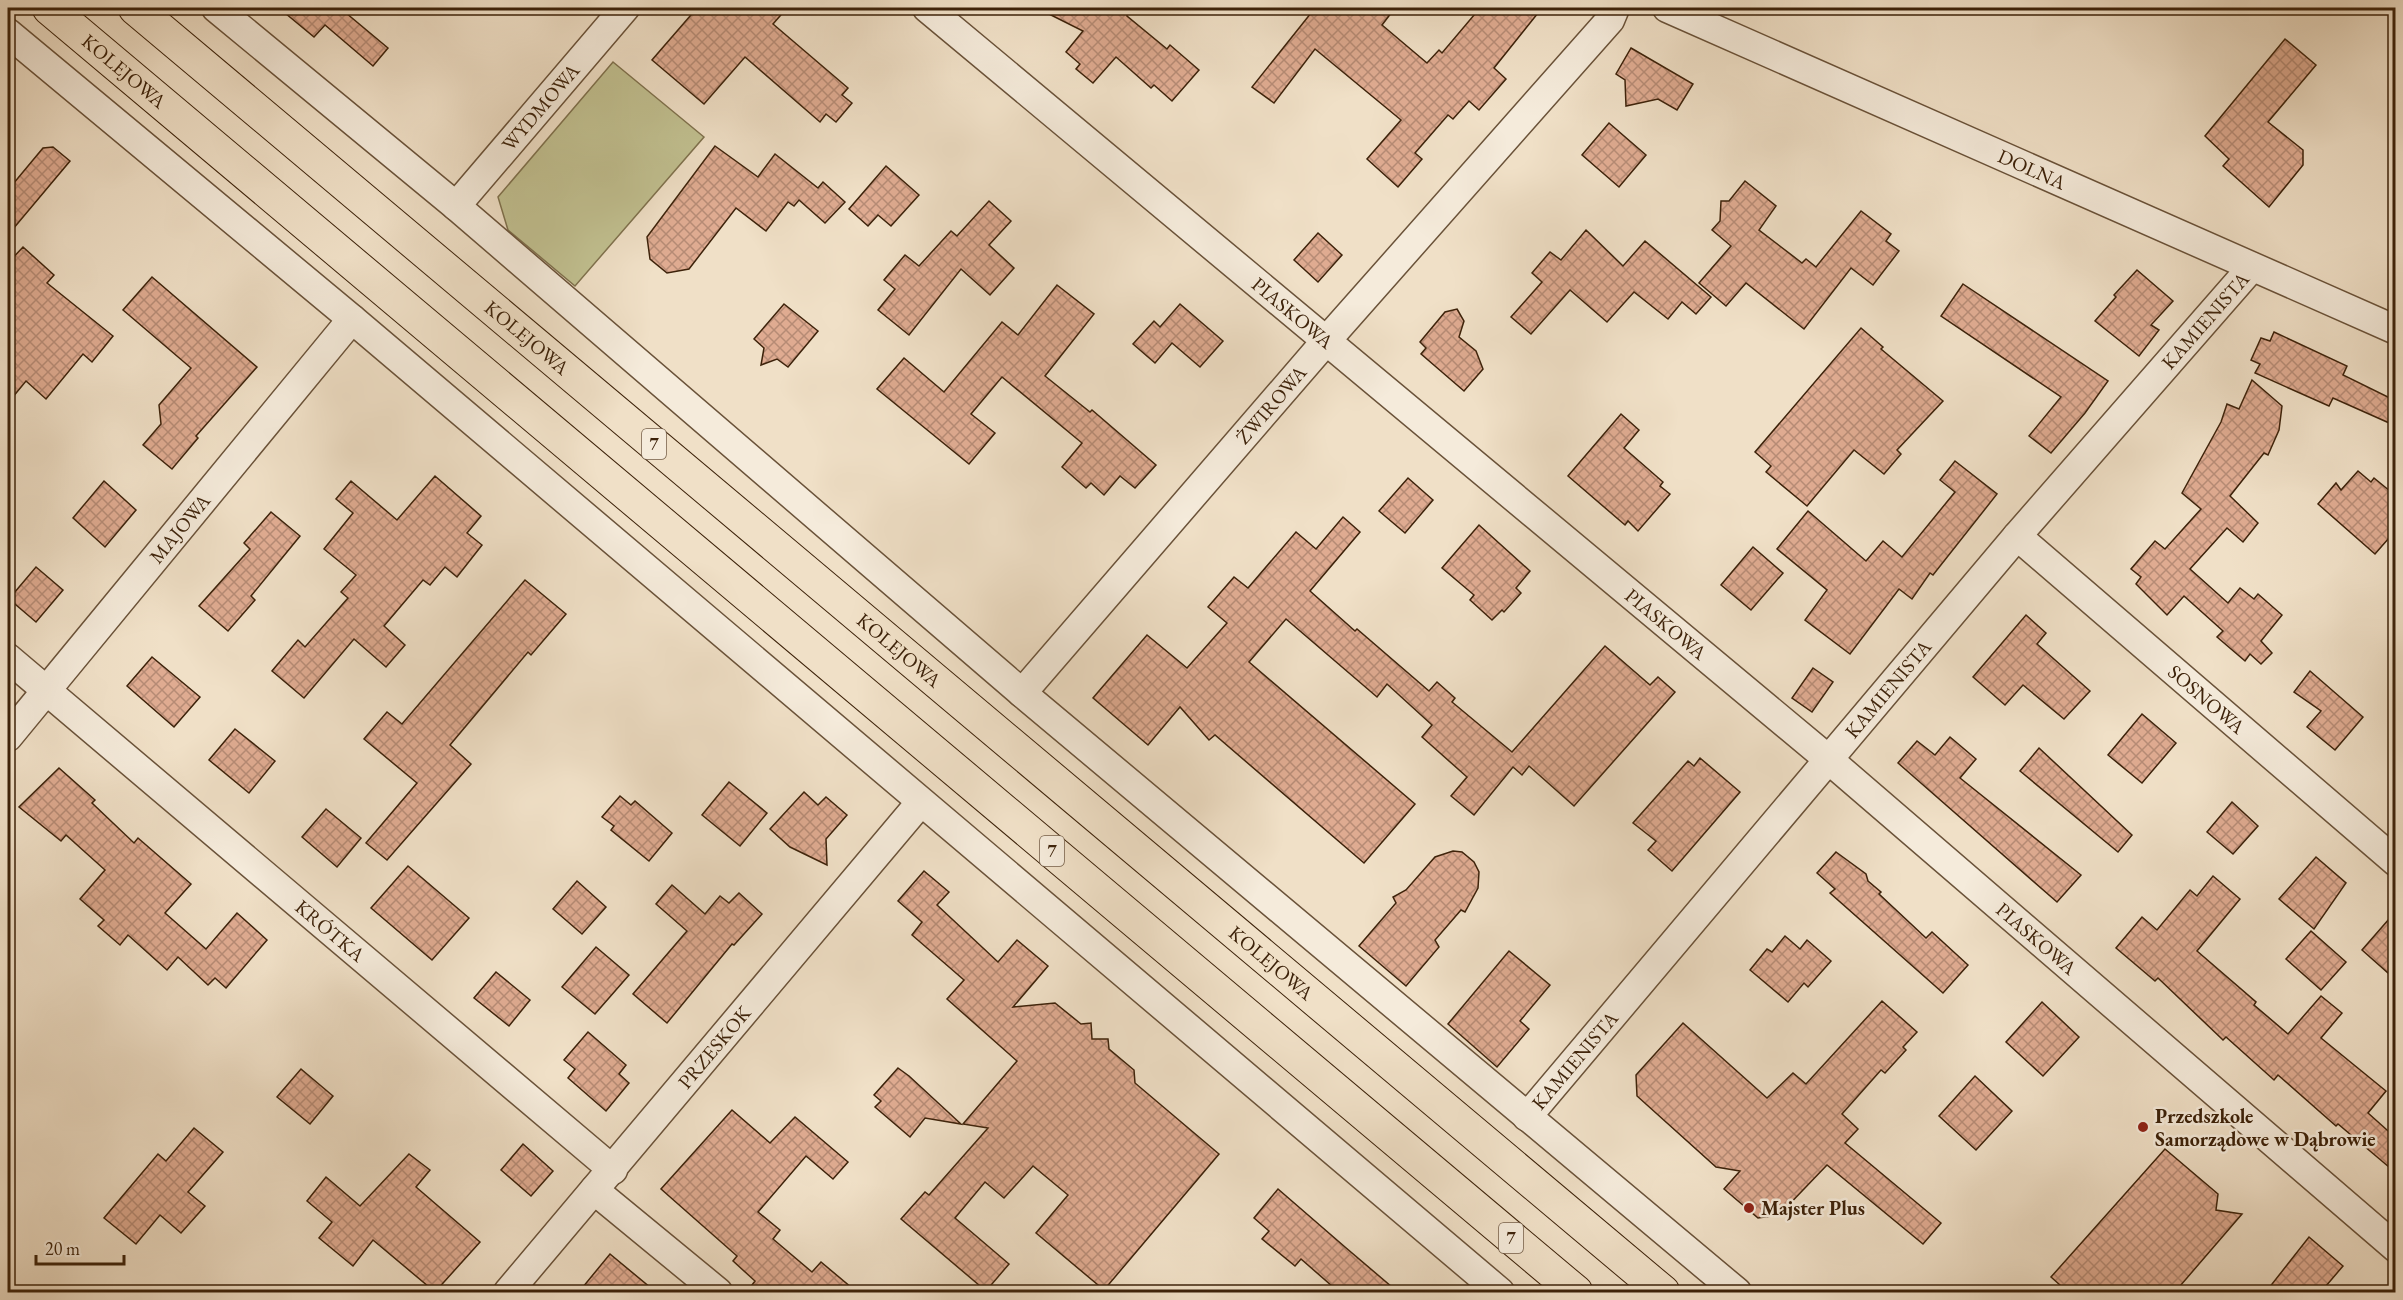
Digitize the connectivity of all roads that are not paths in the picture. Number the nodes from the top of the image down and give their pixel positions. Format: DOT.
graph roads {
  1 [pos="49,8"];
  2 [pos="135,8"];
  3 [pos="216,8"];
  4 [pos="625,8"];
  5 [pos="927,8"];
  6 [pos="1615,8"];
  7 [pos="1667,8"];
  8 [pos="8,33"];
  9 [pos="456,206"];
  10 [pos="2252,267"];
  11 [pos="352,319"];
  12 [pos="2396,330"];
  13 [pos="1326,341"];
  14 [pos="2018,536"];
  15 [pos="8,658"];
  16 [pos="46,691"];
  17 [pos="1022,693"];
  18 [pos="8,736"];
  19 [pos="1828,759"];
  20 [pos="920,803"];
  21 [pos="2396,862"];
  22 [pos="1527,1117"];
  23 [pos="604,1180"];
  24 [pos="2396,1248"];
  25 [pos="508,1293"];
  26 [pos="718,1293"];
  27 [pos="1500,1293"];
  28 [pos="1576,1293"];
  29 [pos="1663,1293"];
  30 [pos="1737,1293"];
  1 -- 28 [label="highway, KOLEJOWA / 7"];
  2 -- 29 [label="highway, KOLEJOWA / 7"];
  3 -- 9 [label="street"];
  4 -- 9 [label="street, WYDMOWA"];
  5 -- 13 [label="street, PIASKOWA"];
  6 -- 13 [label="street, ŻWIROWA"];
  7 -- 10 [label="street, DOLNA"];
  8 -- 11 [label="street"];
  9 -- 17 [label="street"];
  10 -- 12 [label="street, DOLNA"];
  10 -- 14 [label="street, KAMIENISTA"];
  11 -- 16 [label="street, MAJOWA"];
  11 -- 20 [label="street"];
  13 -- 17 [label="street, ŻWIROWA"];
  13 -- 19 [label="street, PIASKOWA"];
  14 -- 19 [label="street, KAMIENISTA"];
  14 -- 21 [label="street, SOSNOWA"];
  15 -- 16 [label="street, KRÓTKA"];
  16 -- 18 [label="street, MAJOWA"];
  16 -- 23 [label="street, KRÓTKA"];
  17 -- 22 [label="street"];
  19 -- 22 [label="street, KAMIENISTA"];
  19 -- 24 [label="street, PIASKOWA"];
  20 -- 23 [label="street, PRZESKOK"];
  20 -- 27 [label="street"];
  22 -- 30 [label="street"];
  23 -- 25 [label="street, PRZESKOK"];
  23 -- 26 [label="street, KRÓTKA"];
}
